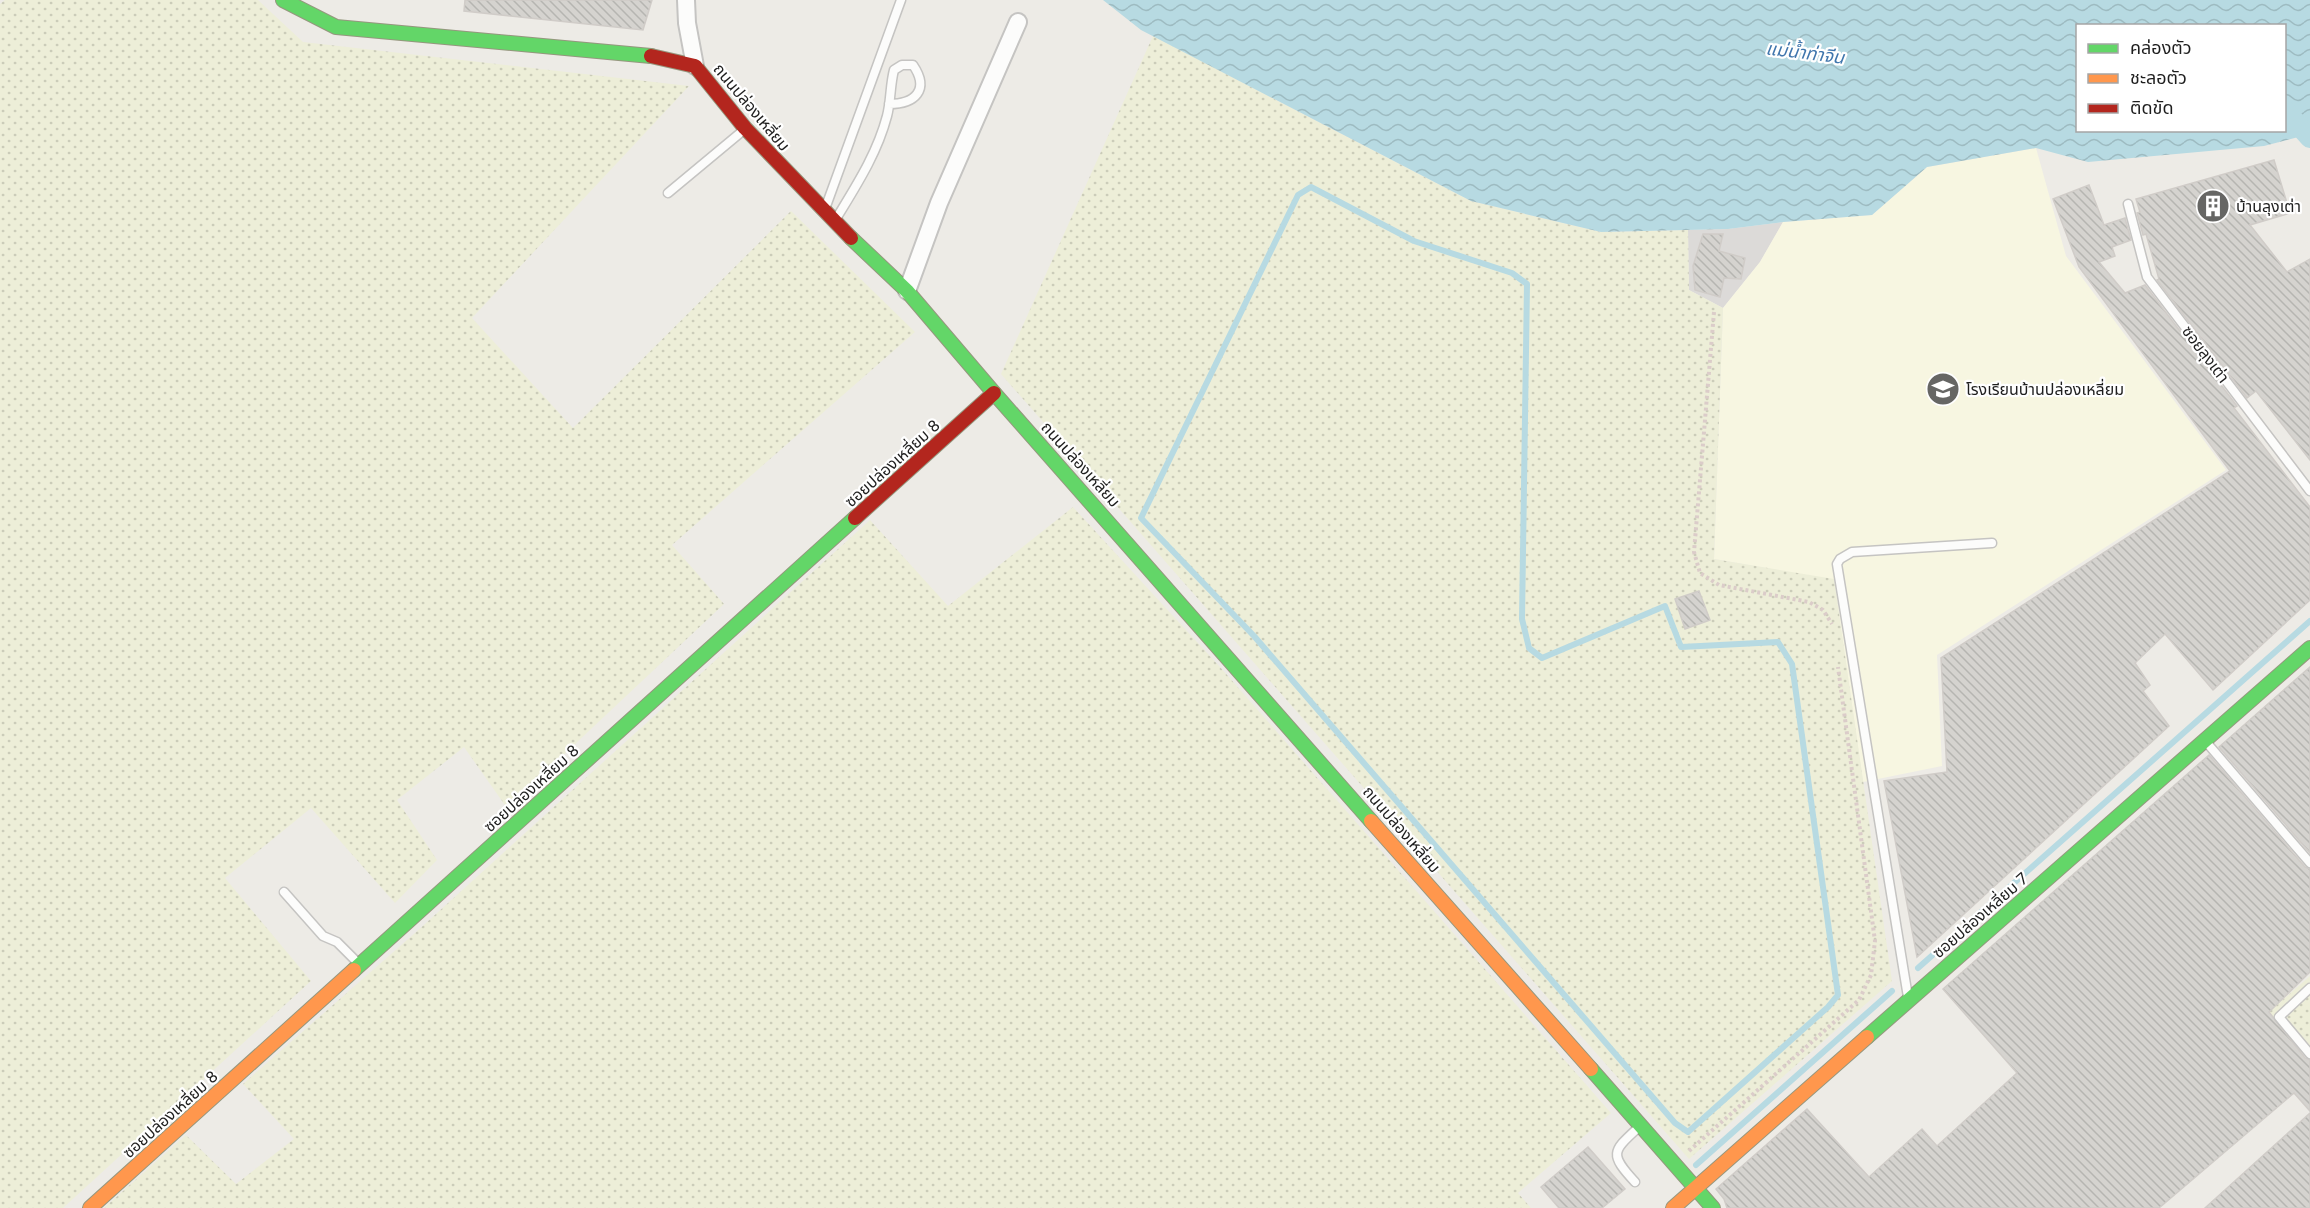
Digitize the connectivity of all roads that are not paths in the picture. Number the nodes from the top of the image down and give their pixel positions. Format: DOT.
graph roads {
  1 [pos="283,0"];
  2 [pos="686,0"];
  3 [pos="901,0"];
  4 [pos="1018,22"];
  5 [pos="695,66"];
  6 [pos="889,104"];
  7 [pos="745,128"];
  8 [pos="668,193"];
  9 [pos="2128,204"];
  10 [pos="829,217"];
  11 [pos="907,291"];
  12 [pos="994,393"];
  13 [pos="2310,491"];
  14 [pos="1992,543"];
  15 [pos="2310,648"];
  16 [pos="2205,740"];
  17 [pos="2310,863"];
  18 [pos="284,892"];
  19 [pos="360,965"];
  20 [pos="2310,988"];
  21 [pos="1909,1000"];
  22 [pos="2310,1054"];
  23 [pos="1640,1126"];
  24 [pos="1635,1182"];
  25 [pos="1695,1188"];
  26 [pos="90,1208"];
  27 [pos="1673,1208"];
  28 [pos="1713,1208"];
  1 -- 5 [label="street, ถนนปล่องเหลี่ยม"];
  2 -- 5 [label="street"];
  3 -- 10 [label="lane"];
  4 -- 11 [label="street"];
  5 -- 7 [label="street, ถนนปล่องเหลี่ยม"];
  6 -- 6 [label="lane"];
  6 -- 10 [label="lane"];
  7 -- 8 [label="lane"];
  7 -- 10 [label="street, ถนนปล่องเหลี่ยม"];
  9 -- 13 [label="lane, ซอยลุงเต่า"];
  10 -- 11 [label="street, ถนนปล่องเหลี่ยม"];
  11 -- 12 [label="street, ถนนปล่องเหลี่ยม"];
  12 -- 19 [label="street, ซอยปล่องเหลี่ยม 8"];
  12 -- 23 [label="street, ถนนปล่องเหลี่ยม"];
  14 -- 21 [label="lane"];
  15 -- 16 [label="street, ซอยปล่องเหลี่ยม 7"];
  16 -- 17 [label="lane"];
  16 -- 21 [label="street, ซอยปล่องเหลี่ยม 7"];
  18 -- 19 [label="lane"];
  19 -- 26 [label="street, ซอยปล่องเหลี่ยม 8"];
  20 -- 22 [label="lane"];
  21 -- 25 [label="street, ซอยปล่องเหลี่ยม 7"];
  23 -- 24 [label="lane"];
  23 -- 25 [label="street, ถนนปล่องเหลี่ยม"];
  25 -- 27 [label="street, ซอยปล่องเหลี่ยม 7"];
  25 -- 28 [label="street, ถนนปล่องเหลี่ยม"];
}
